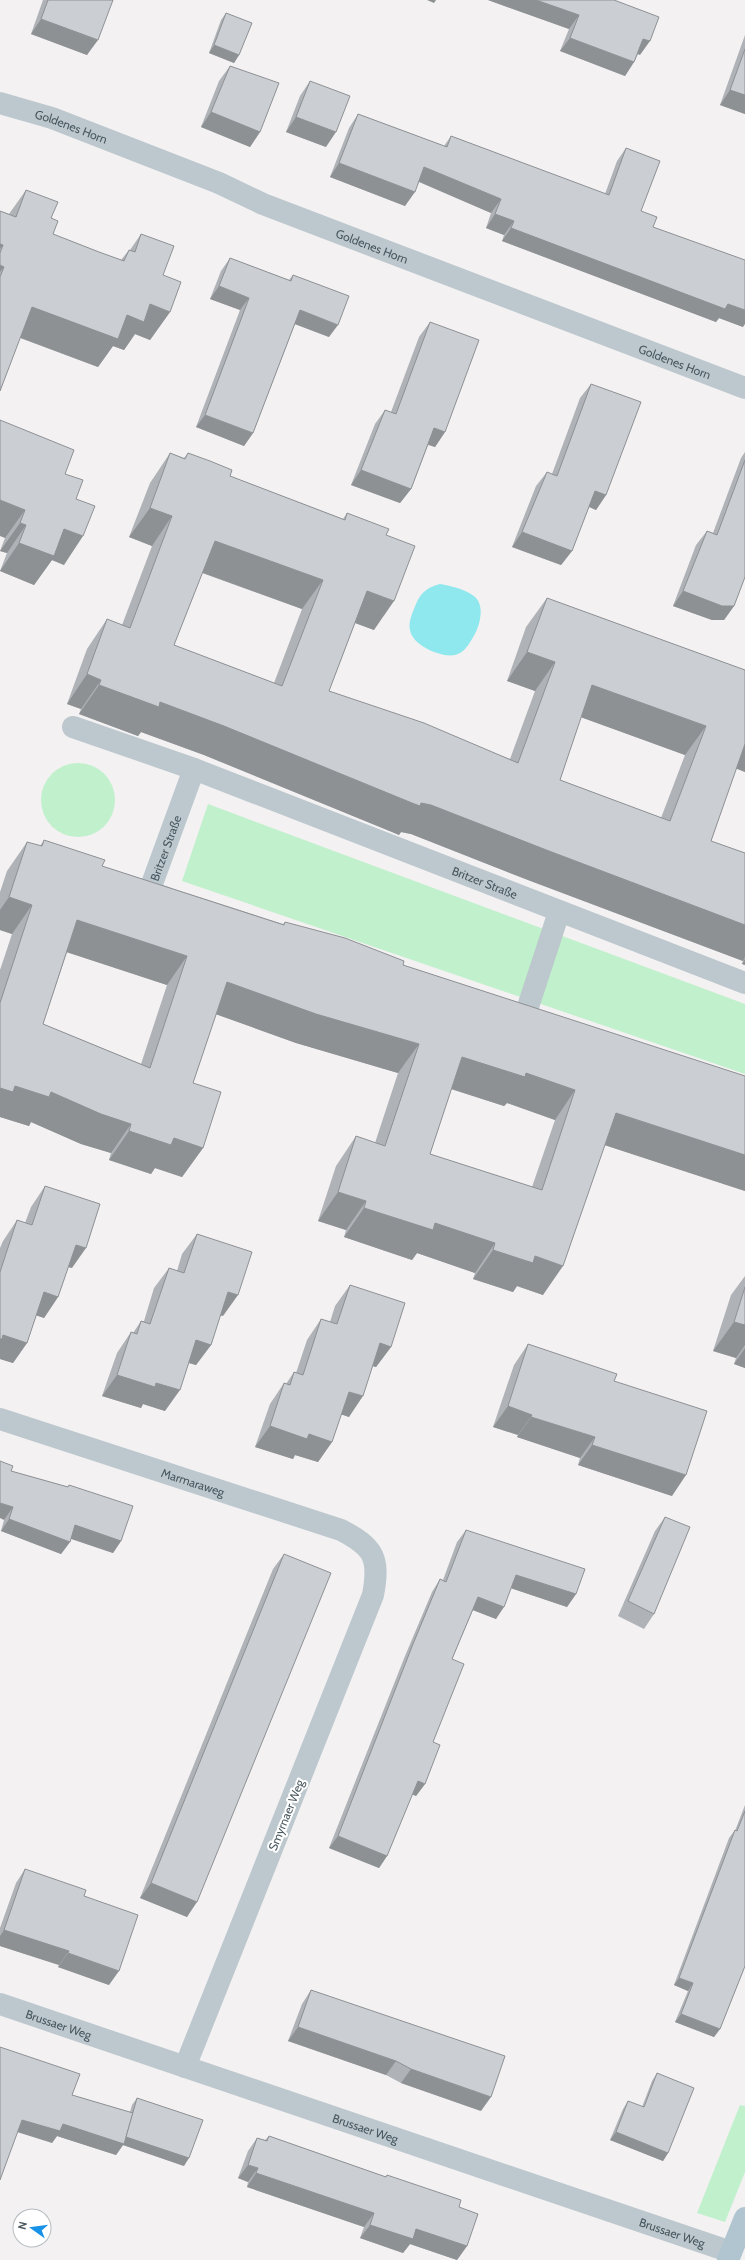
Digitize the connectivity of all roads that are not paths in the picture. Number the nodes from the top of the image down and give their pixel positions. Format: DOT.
graph roads {
  1 [pos="0,103"];
  2 [pos="745,388"];
  3 [pos="73,726"];
  4 [pos="194,769"];
  5 [pos="128,884"];
  6 [pos="149,892"];
  7 [pos="187,904"];
  8 [pos="559,912"];
  9 [pos="745,983"];
  10 [pos="525,1016"];
  11 [pos="0,1419"];
  12 [pos="375,1561"];
  13 [pos="0,2004"];
  14 [pos="185,2067"];
  15 [pos="745,2218"];
  16 [pos="730,2256"];
  1 -- 2 [label="street, Goldenes Horn"];
  3 -- 4 [label="street"];
  4 -- 6 [label="street, Britzer Straße"];
  4 -- 8 [label="street, Britzer Straße"];
  5 -- 6 [label="street"];
  6 -- 7 [label="street, Britzer Straße"];
  8 -- 9 [label="street, Britzer Straße"];
  8 -- 10 [label="street"];
  11 -- 12 [label="street, Marmaraweg"];
  12 -- 14 [label="street, Smyrnaer Weg"];
  13 -- 14 [label="street, Brussaer Weg"];
  14 -- 16 [label="street, Brussaer Weg"];
  15 -- 16 [label="main road"];
}
